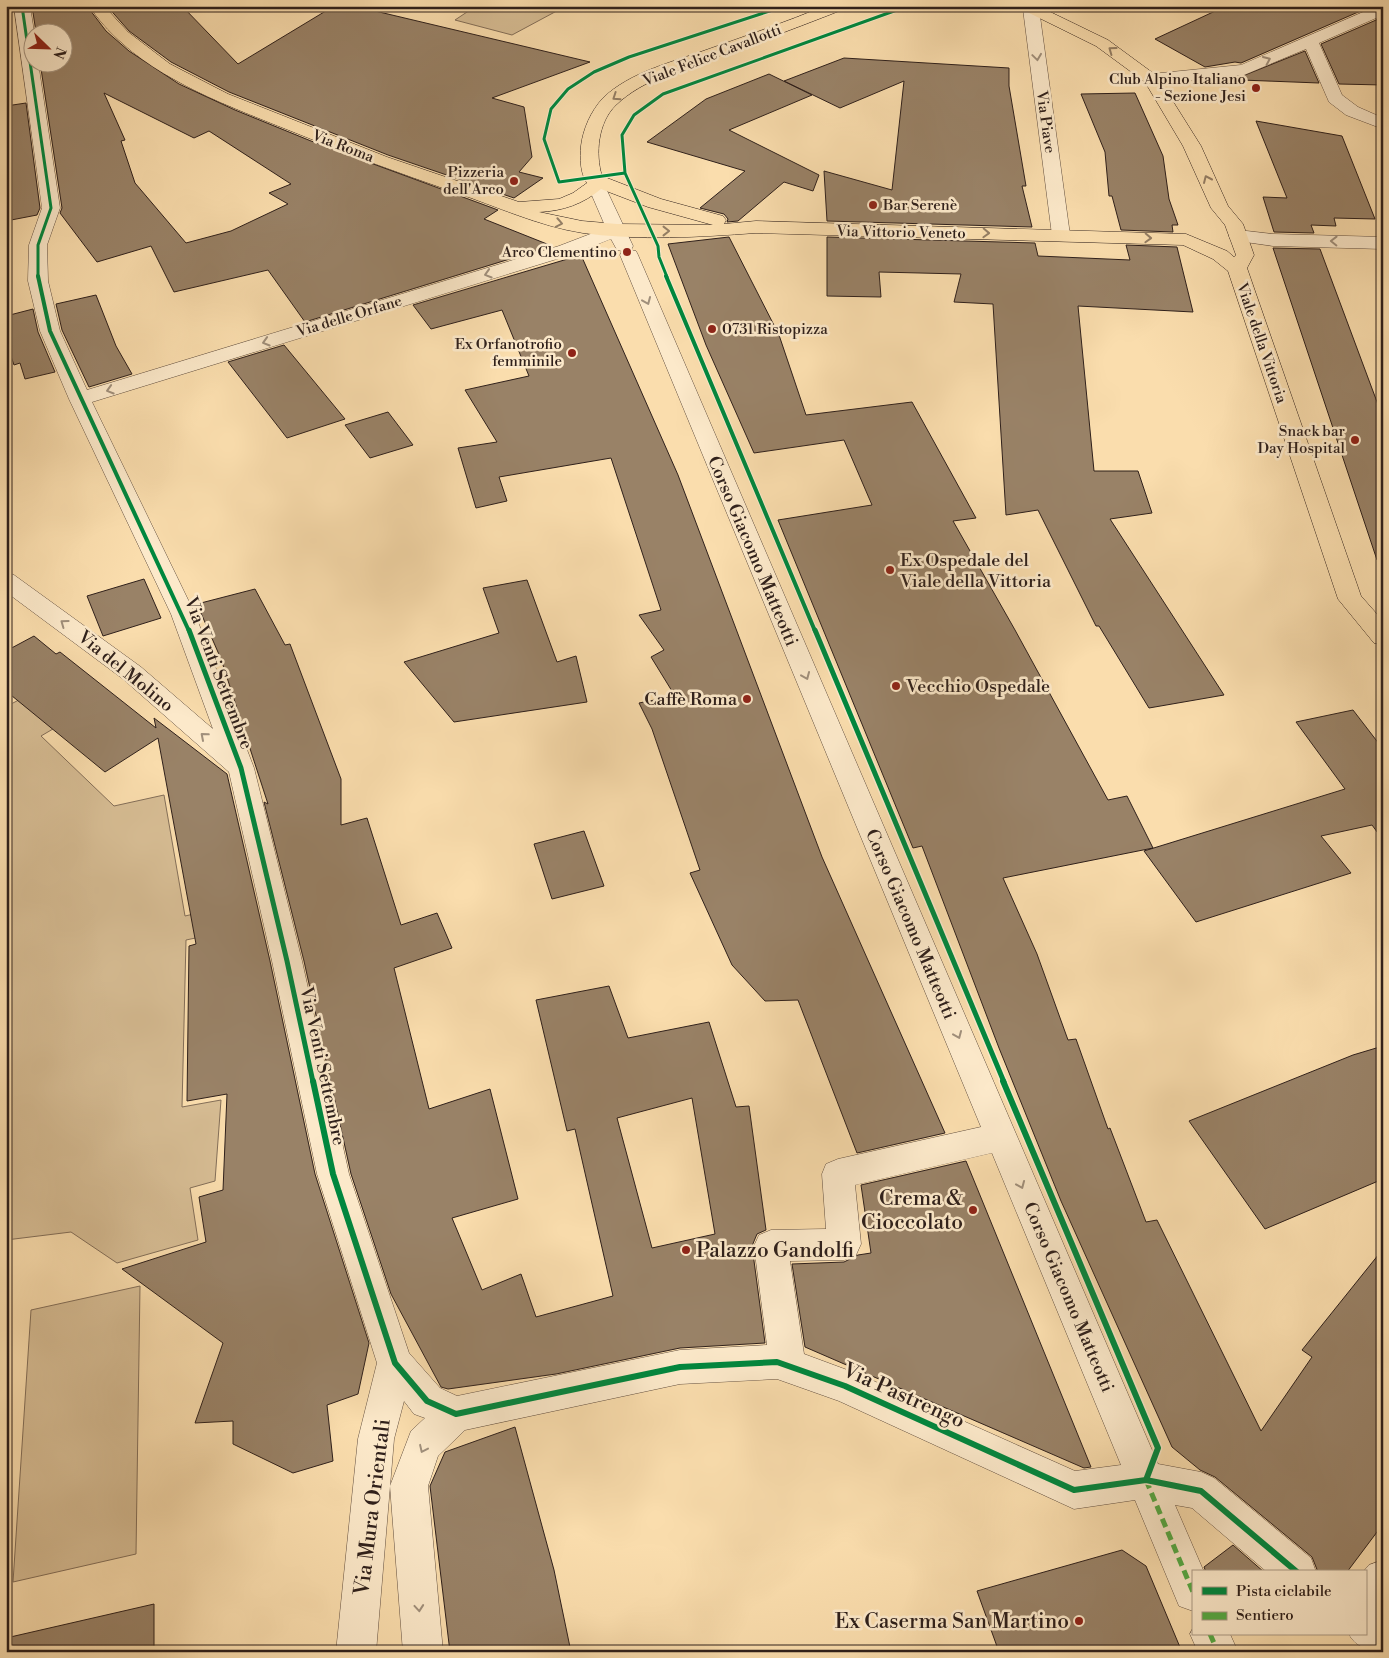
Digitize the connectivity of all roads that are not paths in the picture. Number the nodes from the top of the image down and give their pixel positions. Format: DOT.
graph roads {
  1 [pos="22,6"];
  2 [pos="96,6"];
  3 [pos="839,6"];
  4 [pos="1028,7"];
  5 [pos="1383,9"];
  6 [pos="1355,22"];
  7 [pos="1373,29"];
  8 [pos="1310,41"];
  9 [pos="1151,79"];
  10 [pos="1383,124"];
  11 [pos="595,181"];
  12 [pos="514,206"];
  13 [pos="1212,220"];
  14 [pos="756,227"];
  15 [pos="617,230"];
  16 [pos="1061,235"];
  17 [pos="1238,236"];
  18 [pos="1186,240"];
  19 [pos="1383,243"];
  20 [pos="1237,268"];
  21 [pos="80,399"];
  22 [pos="6,580"];
  23 [pos="1383,637"];
  24 [pos="241,768"];
  25 [pos="1001,1136"];
  26 [pos="395,1363"];
  27 [pos="788,1366"];
  28 [pos="456,1414"];
  29 [pos="1146,1480"];
  30 [pos="1295,1570"];
  31 [pos="1383,1578"];
  32 [pos="1192,1590"];
  33 [pos="1366,1598"];
  34 [pos="1366,1627"];
  35 [pos="1211,1636"];
  36 [pos="1383,1636"];
  37 [pos="356,1652"];
  38 [pos="423,1652"];
  39 [pos="1218,1652"];
  1 -- 21 [label="street, Via Venti Settembre"];
  2 -- 12 [label="main road, Via Roma"];
  3 -- 11 [label="main road, Viale Felice Cavallotti, one-way"];
  9 -- 4 [label="main road, Viale della Vittoria, one-way"];
  4 -- 16 [label="street, Via Piave, one-way"];
  5 -- 6 [label="street"];
  6 -- 7 [label="street"];
  6 -- 8 [label="street"];
  9 -- 8 [label="street, one-way"];
  8 -- 10 [label="street"];
  13 -- 9 [label="main road, Viale della Vittoria, one-way"];
  11 -- 12 [label="main road"];
  11 -- 14 [label="main road"];
  11 -- 15 [label="street, Viale Felice Cavallotti"];
  12 -- 15 [label="main road, Via Roma, one-way"];
  13 -- 17 [label="main road, Viale della Vittoria"];
  13 -- 18 [label="main road"];
  15 -- 14 [label="main road, Via Vittorio Veneto, one-way"];
  14 -- 16 [label="main road, Via Vittorio Veneto, one-way"];
  15 -- 21 [label="street, Via delle Orfane, one-way"];
  15 -- 25 [label="street, Corso Giacomo Matteotti, one-way"];
  16 -- 18 [label="main road, Via Vittorio Veneto, one-way"];
  19 -- 17 [label="street, one-way"];
  17 -- 20 [label="main road, Viale della Vittoria"];
  18 -- 20 [label="main road, Via Vittorio Veneto"];
  20 -- 23 [label="main road, Viale della Vittoria"];
  21 -- 24 [label="street, Via Venti Settembre"];
  24 -- 22 [label="street, Via del Molino, one-way"];
  24 -- 26 [label="street, Via Venti Settembre"];
  25 -- 27 [label="street"];
  25 -- 29 [label="street, Corso Giacomo Matteotti, one-way"];
  26 -- 28 [label="street"];
  26 -- 37 [label="street, Via Mura Orientali"];
  27 -- 28 [label="street, Via Pastrengo"];
  27 -- 29 [label="street, Via Pastrengo"];
  28 -- 38 [label="street, one-way"];
  29 -- 30 [label="street"];
  29 -- 32 [label="street, Corso Giacomo Matteotti"];
  31 -- 33 [label="street"];
  34 -- 36 [label="street"];
  35 -- 39 [label="street"];
}
